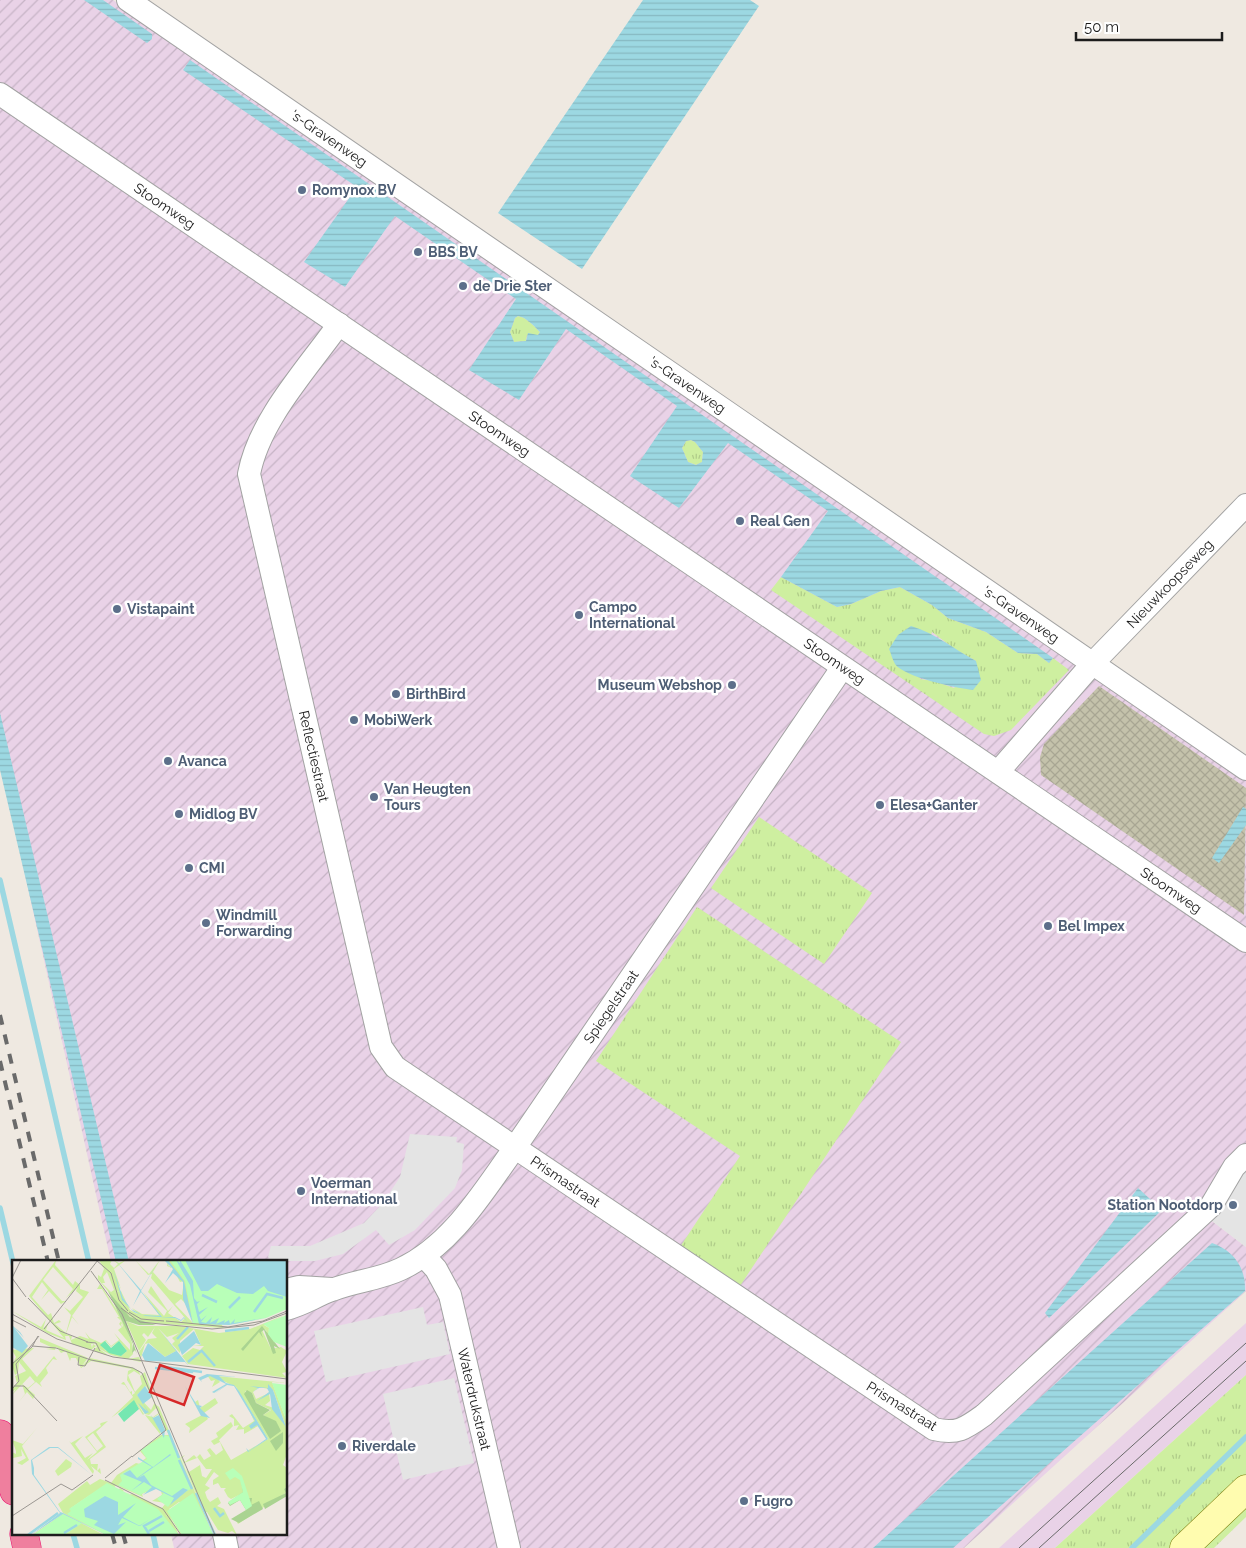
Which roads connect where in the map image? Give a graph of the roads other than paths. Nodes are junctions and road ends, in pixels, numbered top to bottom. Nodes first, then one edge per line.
1 (128, 0) edge
2 (0, 94) edge
3 (339, 324) junction
4 (1246, 505) edge
5 (1093, 663) junction
6 (842, 668) junction
7 (1246, 768) edge
8 (998, 772) junction
9 (1246, 941) edge
10 (514, 1149) junction
11 (1246, 1155) edge
12 (424, 1256) junction
13 (332, 1289) junction
14 (288, 1290) edge
15 (288, 1308) edge
16 (0, 1434) edge
17 (12, 1483) edge
18 (1246, 1489) edge
19 (509, 1548) edge
20 (1184, 1548) edge

1 - 5 street, 's-Gravenweg
2 - 3 street, Stoomweg
3 - 6 street, Stoomweg
3 - 10 street, Reflectiestraat
4 - 5 street, Nieuwkoopseweg
5 - 7 street, 's-Gravenweg
5 - 8 street
6 - 8 street, Stoomweg
6 - 10 street, Spiegelstraat
8 - 9 street, Stoomweg
10 - 11 street, Prismastraat
10 - 12 street, Spiegelstraat
12 - 13 street, Spiegelstraat
12 - 19 street, Waterdrukstraat
13 - 14 street, Spiegelstraat
13 - 15 street, Spiegelstraat
16 - 17 highway
18 - 20 main road

